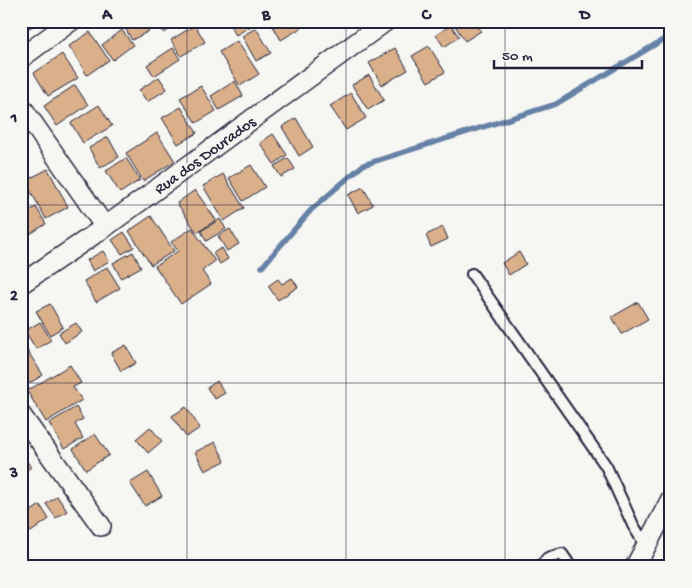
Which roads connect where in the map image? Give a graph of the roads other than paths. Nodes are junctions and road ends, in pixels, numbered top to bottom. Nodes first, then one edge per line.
1 (72, 21) edge
2 (386, 21) edge
3 (21, 58) edge
4 (21, 106) edge
5 (104, 227) junction
6 (472, 274) dead end
7 (21, 284) edge
8 (21, 414) edge
9 (671, 498) edge
10 (101, 526) dead end
11 (647, 548) junction
12 (540, 567) edge
13 (570, 567) edge
14 (636, 567) edge

1 - 3 street
2 - 5 street, Rua dos Dourados
4 - 5 street
5 - 7 street, Rua dos Dourados
6 - 11 lane
8 - 10 street
9 - 11 street
11 - 14 street
12 - 13 lane

